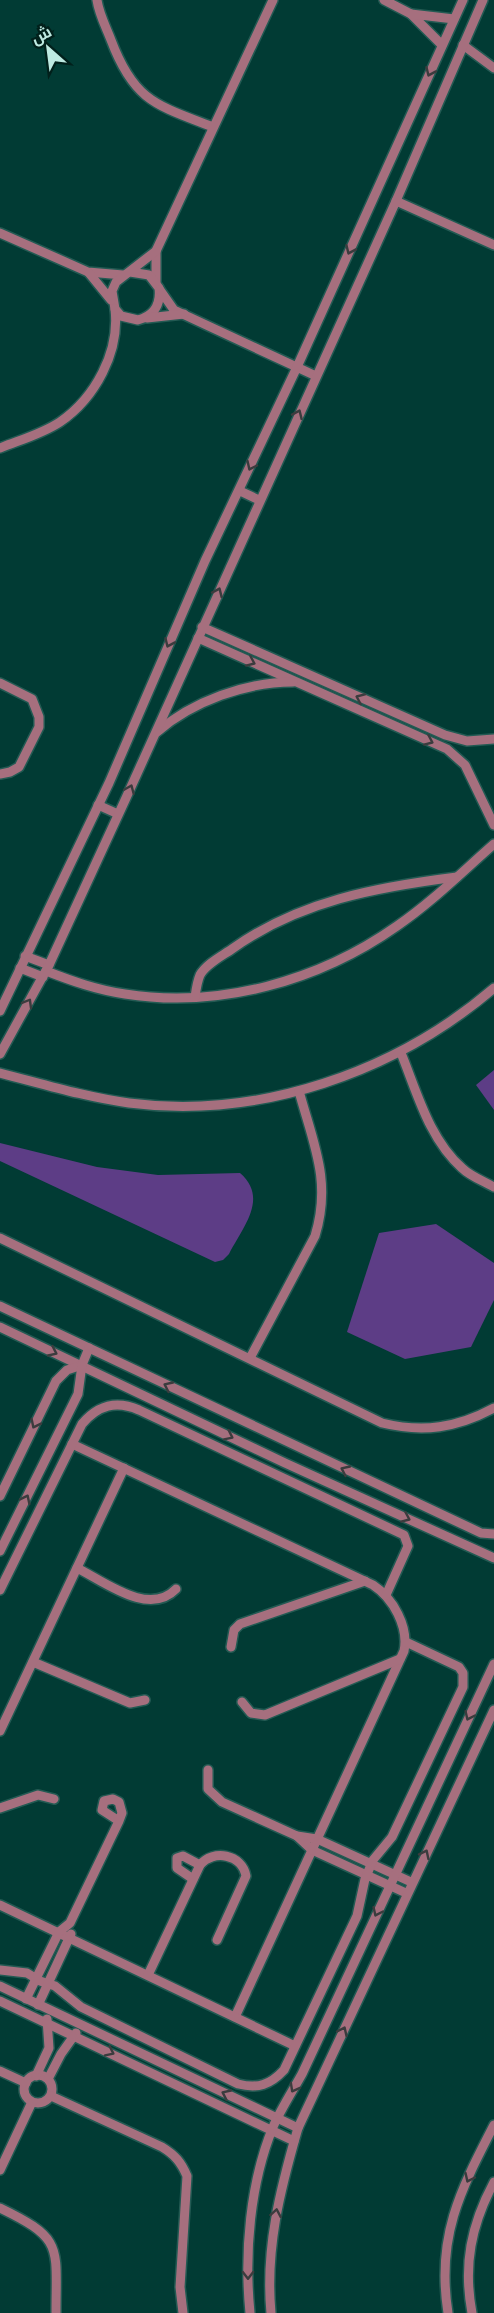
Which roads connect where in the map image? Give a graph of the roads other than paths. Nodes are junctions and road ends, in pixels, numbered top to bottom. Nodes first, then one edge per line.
1 (97, 0) edge
2 (273, 0) edge
3 (384, 0) edge
4 (463, 0) edge
5 (483, 0) edge
6 (411, 14) junction
7 (454, 19) junction
8 (442, 45) junction
9 (463, 45) junction
10 (494, 68) edge
11 (213, 128) junction
12 (396, 201) junction
13 (0, 233) edge
14 (494, 245) edge
15 (156, 250) junction
16 (88, 272) junction
17 (126, 274) junction
18 (157, 285) junction
19 (113, 305) junction
20 (186, 313) junction
21 (142, 320) junction
22 (114, 340) junction
23 (297, 367) junction
24 (316, 376) junction
25 (0, 448) edge
26 (240, 491) junction
27 (259, 500) junction
28 (202, 627) junction
29 (198, 638) junction
30 (296, 682) junction
31 (0, 683) edge
32 (153, 736) junction
33 (494, 740) edge
34 (0, 774) edge
35 (98, 805) junction
36 (118, 814) junction
37 (494, 825) edge
38 (494, 844) edge
39 (458, 876) junction
40 (26, 956) junction
41 (20, 968) junction
42 (46, 971) junction
43 (494, 988) edge
44 (195, 998) junction
45 (0, 1011) edge
46 (400, 1053) junction
47 (0, 1054) edge
48 (0, 1073) edge
49 (299, 1091) junction
50 (494, 1187) edge
51 (0, 1238) edge
52 (0, 1306) edge
53 (0, 1327) edge
54 (89, 1348) junction
55 (250, 1358) junction
56 (82, 1365) junction
57 (494, 1408) edge
58 (72, 1444) junction
59 (124, 1468) junction
60 (0, 1496) edge
61 (494, 1534) edge
62 (0, 1551) edge
63 (494, 1558) edge
64 (77, 1568) junction
65 (365, 1581) junction
66 (176, 1589) dead end
67 (0, 1590) edge
68 (387, 1595) junction
69 (406, 1642) junction
70 (231, 1647) dead end
71 (400, 1659) junction
72 (33, 1662) junction
73 (494, 1664) edge
74 (145, 1700) dead end
75 (242, 1702) dead end
76 (494, 1710) edge
77 (0, 1731) edge
78 (208, 1770) dead end
79 (54, 1799) dead end
80 (0, 1808) edge
81 (119, 1821) dead end
82 (297, 1836) junction
83 (317, 1839) junction
84 (312, 1850) junction
85 (359, 1858) junction
86 (372, 1864) junction
87 (200, 1865) junction
88 (354, 1869) junction
89 (367, 1874) junction
90 (395, 1875) junction
91 (193, 1879) junction
92 (411, 1882) junction
93 (390, 1885) junction
94 (406, 1893) junction
95 (0, 1905) edge
96 (70, 1923) junction
97 (59, 1932) junction
98 (71, 1938) junction
99 (217, 1940) dead end
100 (43, 1964) junction
101 (0, 1970) edge
102 (55, 1970) junction
103 (148, 1975) junction
104 (36, 1979) junction
105 (48, 1984) junction
106 (0, 1986) edge
107 (26, 1999) junction
108 (0, 2001) edge
109 (38, 2005) junction
110 (55, 2012) junction
111 (235, 2017) junction
112 (46, 2022) junction
113 (76, 2023) junction
114 (74, 2036) junction
115 (295, 2046) junction
116 (50, 2048) junction
117 (61, 2054) junction
118 (0, 2071) edge
119 (36, 2076) junction
120 (48, 2079) junction
121 (26, 2083) junction
122 (51, 2096) junction
123 (32, 2102) junction
124 (277, 2118) junction
125 (494, 2126) edge
126 (298, 2128) junction
127 (272, 2130) junction
128 (294, 2141) junction
129 (0, 2170) edge
130 (494, 2182) edge
131 (0, 2208) edge
132 (56, 2313) edge
133 (183, 2313) edge
134 (250, 2313) edge
135 (271, 2313) edge
136 (448, 2313) edge
137 (472, 2313) edge

1 - 11 street
2 - 11 street
3 - 6 street
4 - 7 street
5 - 9 street
6 - 7 street
6 - 8 street
7 - 8 street
8 -> 23 street
9 - 10 street
9 - 12 street
11 - 15 street
12 - 14 street
12 - 24 street
13 - 16 street
15 - 17 street
15 - 18 street
16 - 17 street
16 - 19 street
17 - 18 street
17 - 19 street
18 - 20 street
18 - 21 street
19 - 21 street
19 - 22 street
20 - 21 street
20 - 23 street
21 - 22 street
22 - 25 street
23 - 24 street
23 -> 26 street
27 -> 24 street
26 - 27 street
26 -> 35 street
28 -> 27 street
28 - 29 street
33 -> 28 street
29 -> 30 street
29 - 32 street
30 - 32 street
30 -> 37 street
31 - 34 street
36 -> 32 street
35 - 36 street
35 - 40 street
36 - 42 street
38 - 39 street
39 - 44 street
39 - 44 street
40 - 41 street
40 - 42 street
41 - 42 street
41 - 45 street
42 - 44 street
47 -> 42 street
43 - 46 street
46 - 49 street
46 - 50 street
48 - 49 street
49 - 55 street
51 - 55 street
52 - 54 street
53 -> 56 street
54 - 56 street
61 -> 54 street
55 - 57 street
56 -> 60 street
62 -> 56 street
56 -> 63 street
58 - 59 street
58 - 67 street
58 - 68 street
59 - 64 street
59 - 65 street
64 - 66 street
64 - 72 street
65 - 68 street
65 - 70 street
68 - 69 street
69 - 71 street
69 - 86 street
71 - 75 street
71 - 83 street
72 - 74 street
72 - 77 street
73 -> 90 street
92 -> 76 street
78 - 82 street
79 - 80 street
81 - 96 street
82 - 83 street
82 - 84 street
83 - 84 street
83 - 85 street
84 - 88 street
84 - 111 street
85 - 86 street
85 - 88 street
86 - 89 street
86 - 90 street
87 - 91 street
87 - 91 street
87 - 99 street
88 - 89 street
89 - 93 street
89 - 115 street
90 - 92 street
90 - 93 street
91 - 103 street
92 - 94 street
93 - 94 street
93 -> 124 street
126 -> 94 street
95 - 97 street
96 - 97 street
96 - 98 street
97 - 98 street
97 - 100 street
98 - 102 street
98 - 103 street
100 - 102 street
100 - 104 street
101 - 104 street
102 - 105 street
103 - 111 street
104 - 105 street
104 - 107 street
105 - 109 street
105 - 115 street
106 - 107 street
107 - 109 street
108 - 112 street
109 - 110 street
110 - 112 street
110 - 113 street
111 - 115 street
112 - 114 street
112 - 116 street
113 - 114 street
124 -> 113 street
114 - 117 street
114 -> 127 street
116 - 117 street
116 - 119 street
117 - 120 street
118 - 121 street
119 - 120 street
119 - 121 street
120 - 122 street
121 - 123 street
122 - 123 street
122 - 133 street
123 - 129 street
124 - 126 street
124 - 127 street
125 -> 136 street
126 - 128 street
127 - 128 street
127 -> 134 street
135 -> 128 street
130 - 137 street
131 - 132 street

